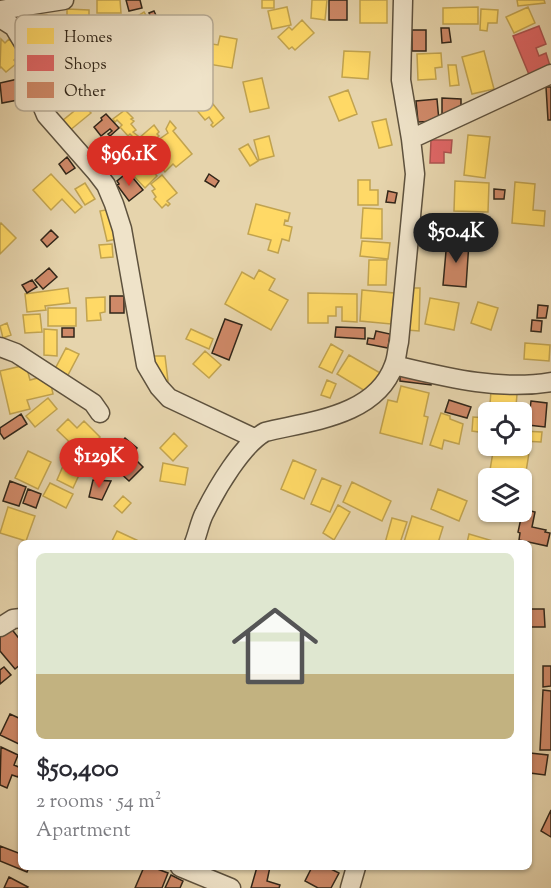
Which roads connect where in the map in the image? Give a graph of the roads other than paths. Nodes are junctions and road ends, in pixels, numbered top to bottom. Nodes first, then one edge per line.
1 (64, 0) edge
2 (403, 0) edge
3 (0, 10) edge
4 (0, 18) edge
5 (15, 29) edge
6 (551, 74) edge
7 (44, 111) edge
8 (411, 139) junction
9 (0, 347) edge
10 (394, 364) junction
11 (551, 382) edge
12 (100, 414) dead end
13 (254, 438) junction
14 (195, 540) edge
15 (18, 618) edge
16 (0, 627) edge
17 (187, 870) edge
18 (355, 870) edge
19 (231, 888) edge
20 (350, 888) edge

1 - 3 street
2 - 8 street
4 - 5 street
6 - 8 street
7 - 13 street
8 - 10 street
9 - 12 street
10 - 11 street
10 - 13 street
13 - 14 street
15 - 16 street
17 - 19 street
18 - 20 street

